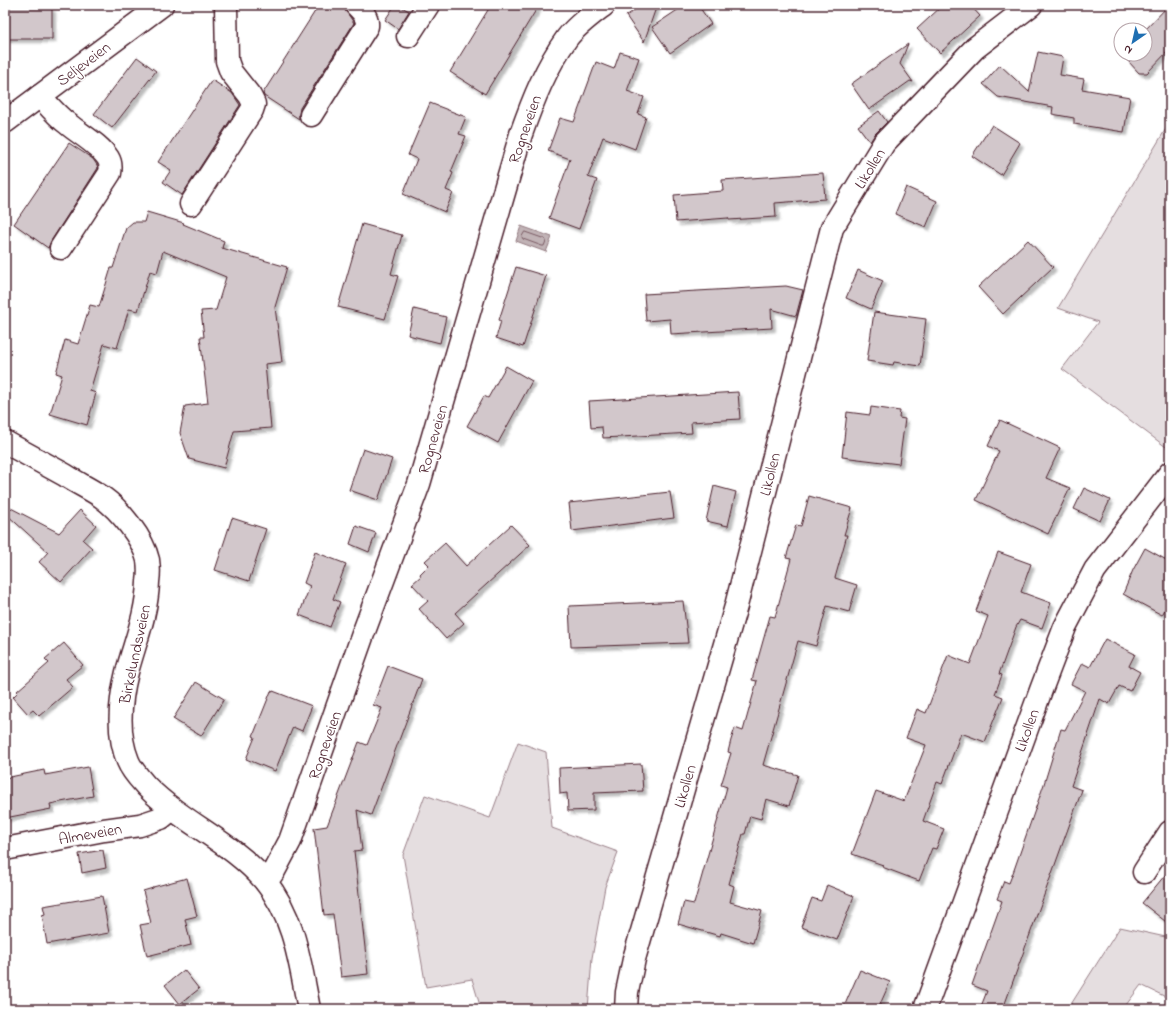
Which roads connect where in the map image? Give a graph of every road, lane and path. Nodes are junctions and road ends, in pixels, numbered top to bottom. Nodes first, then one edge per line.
1 (162, 5) edge
2 (226, 5) edge
3 (356, 5) edge
4 (428, 5) edge
5 (604, 5) edge
6 (1030, 5) edge
7 (408, 36) dead end
8 (40, 96) junction
9 (311, 115) dead end
10 (5, 122) edge
11 (192, 204) dead end
12 (61, 248) dead end
13 (5, 442) edge
14 (1170, 473) edge
15 (172, 809) junction
16 (1170, 832) edge
17 (5, 849) edge
18 (1144, 872) dead end
19 (266, 882) junction
20 (309, 1009) edge
21 (626, 1009) edge
22 (925, 1009) edge

1 - 8 street, Seljeveien
2 - 11 street
3 - 9 street
4 - 7 street
5 - 19 street, Rogneveien
6 - 21 street, Likollen
8 - 10 street, Seljeveien
8 - 12 street
13 - 15 street, Birkelundsveien
14 - 22 street, Likollen
15 - 17 street, Almeveien
15 - 19 street, Birkelundsveien
16 - 18 street
19 - 20 street, Birkelundsveien

